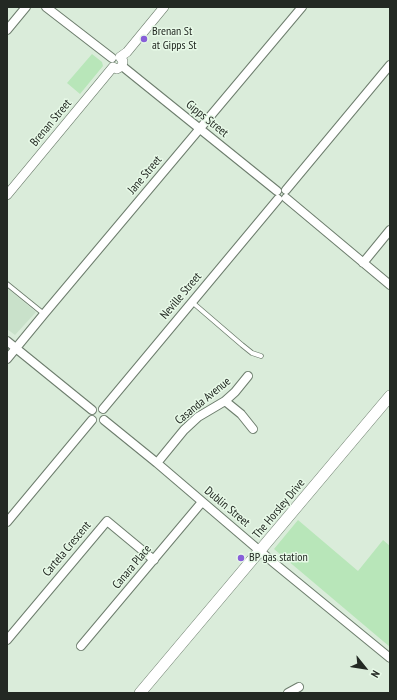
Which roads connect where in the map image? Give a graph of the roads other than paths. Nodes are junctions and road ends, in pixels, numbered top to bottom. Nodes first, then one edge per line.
1 (26, 7) edge
2 (46, 7) edge
3 (164, 7) edge
4 (302, 7) edge
5 (7, 30) edge
6 (117, 62) junction
7 (390, 65) edge
8 (200, 129) junction
9 (282, 194) junction
10 (7, 195) edge
11 (390, 230) edge
12 (363, 263) junction
13 (7, 284) edge
14 (390, 285) edge
15 (192, 302) junction
16 (44, 314) junction
17 (7, 342) edge
18 (16, 349) junction
19 (261, 356) dead end
20 (7, 360) edge
21 (248, 376) dead end
22 (390, 396) edge
23 (225, 401) junction
24 (103, 409) junction
25 (92, 410) junction
26 (92, 420) junction
27 (104, 420) junction
28 (253, 429) dead end
29 (157, 463) junction
30 (202, 502) junction
31 (7, 522) edge
32 (260, 551) junction
33 (154, 560) junction
34 (7, 640) edge
35 (81, 646) dead end
36 (390, 658) edge
37 (298, 687) dead end
38 (140, 693) edge
39 (288, 693) edge

1 - 5 street
2 - 6 street, Gipps Street
3 - 6 street, Brenan Street
4 - 8 street, Jane Street
6 - 8 street, Gipps Street
6 - 10 street, Brenan Street
7 - 9 street, Neville Street
8 - 9 street, Gipps Street
8 - 16 street, Jane Street
9 - 12 street, Gipps Street
9 - 15 street, Neville Street
11 - 12 street
12 - 14 street, Gipps Street
13 - 16 lane
15 - 19 lane
15 - 24 street, Neville Street
16 - 18 street, Jane Street
17 - 18 street
18 - 20 street, Jane Street
18 - 25 street
21 - 23 street, Casanda Avenue
22 - 32 main road, The Horsley Drive
23 - 28 street
23 - 29 street, Casanda Avenue
24 - 25 street
24 - 27 street
25 - 26 street
26 - 27 street
26 - 31 street
27 - 29 street, Dublin Street
29 - 30 street, Dublin Street
30 - 32 street, Dublin Street
30 - 33 street, Canara Place
32 - 36 street, Dublin Street
32 - 38 main road, The Horsley Drive
33 - 34 street, Cartela Crescent
33 - 35 street, Canara Place
37 - 39 street

